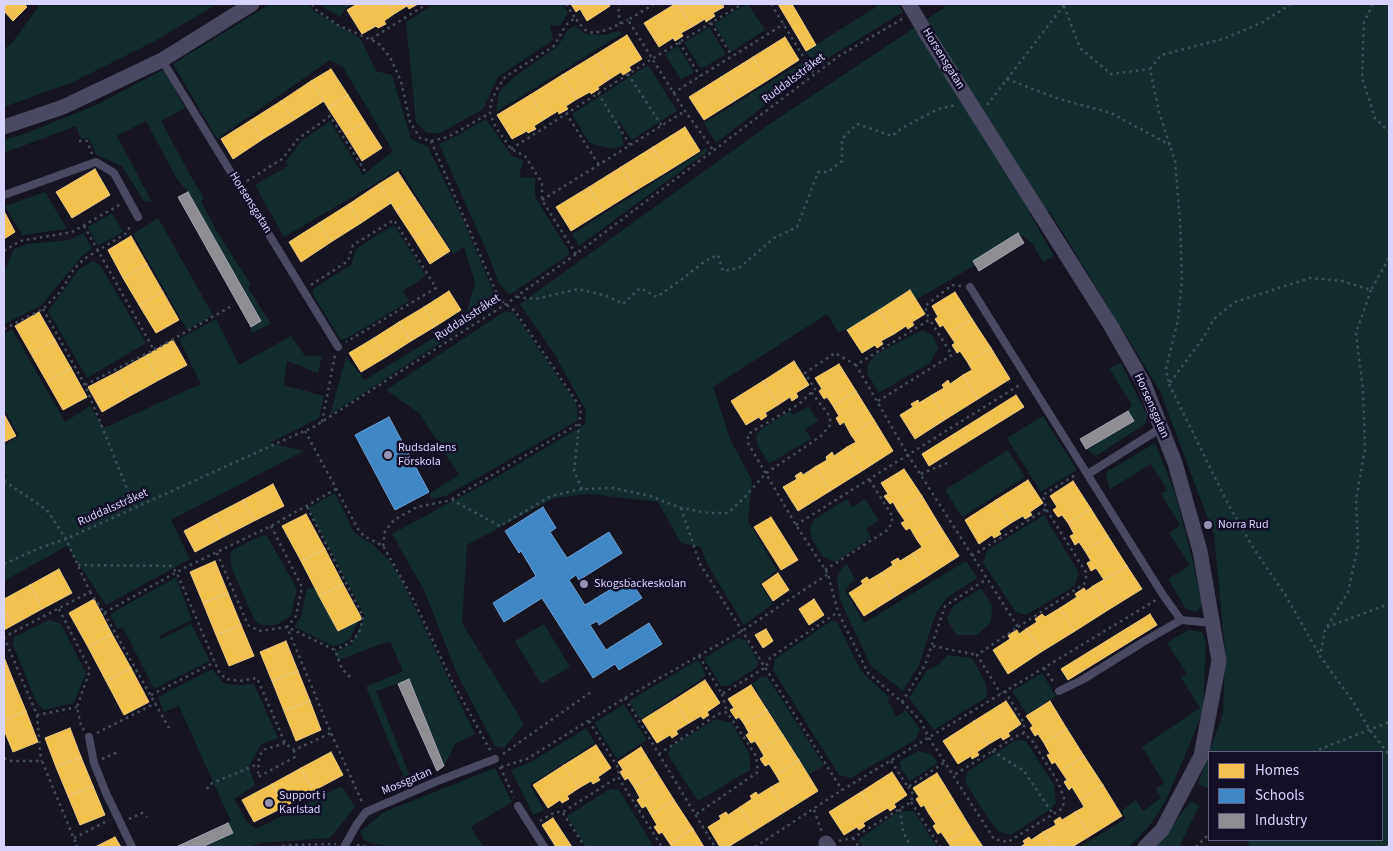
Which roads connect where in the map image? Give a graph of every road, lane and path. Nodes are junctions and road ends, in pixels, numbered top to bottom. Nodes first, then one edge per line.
1 (252, 4) edge
2 (312, 4) edge
3 (427, 4) edge
4 (566, 4) edge
5 (621, 4) edge
6 (654, 4) edge
7 (742, 4) edge
8 (771, 4) edge
9 (909, 4) edge
10 (1291, 4) edge
11 (1373, 4) edge
12 (1065, 5) edge
13 (575, 18) junction
14 (903, 19) dead end
15 (628, 20) junction
16 (711, 23) junction
17 (621, 24) junction
18 (784, 24) junction
19 (371, 40) junction
20 (679, 42) junction
21 (732, 56) junction
22 (652, 59) junction
23 (162, 60) junction
24 (1150, 69) junction
25 (628, 74) junction
26 (814, 74) junction
27 (700, 76) junction
28 (1008, 79) junction
29 (673, 93) junction
30 (598, 94) junction
31 (970, 102) junction
32 (685, 111) junction
33 (490, 113) junction
34 (566, 113) junction
35 (978, 115) junction
36 (662, 126) junction
37 (4, 127) edge
38 (1389, 132) edge
39 (79, 141) dead end
40 (432, 141) junction
41 (630, 145) junction
42 (1170, 146) junction
43 (511, 149) junction
44 (714, 151) junction
45 (96, 162) junction
46 (599, 165) junction
47 (365, 171) dead end
48 (240, 186) junction
49 (4, 194) edge
50 (129, 200) junction
51 (542, 200) junction
52 (138, 217) joint
53 (84, 226) junction
54 (4, 251) edge
55 (97, 251) junction
56 (576, 254) junction
57 (1389, 258) edge
58 (970, 287) joint
59 (303, 290) junction
60 (1371, 290) junction
61 (516, 297) junction
62 (506, 304) junction
63 (230, 307) dead end
64 (43, 309) junction
65 (929, 320) junction
66 (4, 329) edge
67 (338, 347) junction
68 (154, 350) junction
69 (856, 365) junction
70 (1028, 380) junction
71 (1169, 384) junction
72 (85, 385) junction
73 (811, 392) junction
74 (878, 401) junction
75 (322, 422) junction
76 (580, 423) junction
77 (1162, 428) junction
78 (305, 431) junction
79 (908, 455) junction
80 (947, 463) dead end
81 (1086, 472) junction
82 (765, 474) junction
83 (921, 474) junction
84 (869, 479) junction
85 (4, 481) edge
86 (336, 489) junction
87 (582, 489) junction
88 (452, 500) junction
89 (306, 506) junction
90 (135, 508) junction
91 (681, 508) junction
92 (1046, 509) junction
93 (796, 525) junction
94 (271, 526) junction
95 (66, 539) junction
96 (383, 546) junction
97 (217, 553) junction
98 (972, 556) junction
99 (4, 564) edge
100 (78, 565) junction
101 (825, 570) junction
102 (177, 573) junction
103 (828, 574) junction
104 (987, 579) junction
105 (90, 592) junction
106 (1163, 595) junction
107 (1389, 604) edge
108 (59, 609) junction
109 (838, 612) junction
110 (104, 613) junction
111 (1181, 620) junction
112 (1213, 623) junction
113 (288, 627) junction
114 (1018, 627) junction
115 (1326, 628) junction
116 (742, 631) junction
117 (4, 637) edge
118 (933, 646) junction
119 (335, 650) junction
120 (977, 655) junction
121 (699, 656) junction
122 (1320, 656) junction
123 (215, 662) junction
124 (766, 668) junction
125 (1044, 668) junction
126 (350, 677) dead end
127 (1059, 691) joint
128 (591, 692) dead end
129 (1005, 692) junction
130 (722, 694) junction
131 (1001, 694) junction
132 (151, 695) junction
133 (625, 698) junction
134 (902, 702) junction
135 (156, 703) junction
136 (77, 707) junction
137 (727, 712) junction
138 (37, 715) junction
139 (589, 721) junction
140 (1389, 722) edge
141 (169, 728) dead end
142 (1370, 730) junction
143 (331, 733) junction
144 (1024, 733) junction
145 (89, 737) junction
146 (929, 738) junction
147 (285, 743) junction
148 (294, 750) junction
149 (992, 751) junction
150 (1316, 751) edge
151 (118, 752) dead end
152 (658, 754) junction
153 (1389, 756) edge
154 (4, 758) edge
155 (495, 759) junction
156 (42, 761) junction
157 (891, 761) junction
158 (945, 762) junction
159 (94, 763) junction
160 (258, 764) junction
161 (954, 775) junction
162 (618, 777) junction
163 (908, 787) junction
164 (207, 789) dead end
165 (842, 790) junction
166 (912, 802) junction
167 (518, 806) joint
168 (900, 809) junction
169 (814, 810) junction
170 (366, 812) junction
171 (563, 812) junction
172 (1053, 814) junction
173 (695, 815) junction
174 (147, 817) dead end
175 (119, 819) junction
176 (531, 827) junction
177 (1208, 835) edge
178 (74, 838) junction
179 (852, 838) junction
180 (345, 845) edge
181 (828, 845) edge
182 (1389, 845) edge
183 (74, 847) edge
184 (132, 847) edge
185 (276, 847) edge
186 (368, 847) edge
187 (544, 847) edge
188 (585, 847) edge
189 (662, 847) edge
190 (715, 847) edge
191 (755, 847) edge
192 (859, 847) edge
193 (912, 847) edge
194 (940, 847) edge
195 (1145, 847) edge
196 (1196, 847) edge
197 (1386, 847) edge

1 - 23 street
2 - 19 path
3 - 19 path
4 - 13 path
5 - 17 path
6 - 15 path
7 - 16 path
8 - 18 path
9 - 31 street, Horsensgatan, bridge
10 - 24 path
11 - 38 path
12 - 24 path
12 - 28 path
13 - 17 path
13 - 33 path
14 - 26 path, Ruddalsstråket
15 - 17 path
15 - 22 path
16 - 20 path
16 - 21 path
18 - 21 path
18 - 26 path
19 - 40 path
20 - 22 path
20 - 27 path
21 - 27 path
22 - 25 path
22 - 29 path
23 - 37 street
23 - 48 lane, Horsensgatan
24 - 42 path
25 - 30 path
25 - 36 path
26 - 44 path, Ruddalsstråket
27 - 29 path
28 - 35 path
28 - 42 path
29 - 32 path
30 - 34 path
30 - 41 path
31 - 35 street, Horsensgatan
31 - 61 path
32 - 36 path
32 - 44 path
33 - 40 path
33 - 43 path
34 - 43 path
34 - 46 path
35 - 77 street, Horsensgatan
36 - 41 path
39 - 45 path
40 - 62 path
41 - 46 path
42 - 71 path
43 - 51 path
44 - 56 path, Ruddalsstråket
45 - 49 lane
45 - 50 lane
46 - 51 path
47 - 48 path
48 - 59 lane, Horsensgatan
50 - 52 lane
50 - 53 path
51 - 56 path
52 - 55 path
53 - 54 path
53 - 55 path
55 - 64 path
55 - 68 path
56 - 61 path, Ruddalsstråket
57 - 60 path
58 - 65 path
58 - 70 lane
59 - 67 lane, Horsensgatan
59 - 67 path
60 - 71 path
60 - 115 path
61 - 62 path, Ruddalsstråket
62 - 75 path, Ruddalsstråket
62 - 76 path
63 - 68 path
64 - 66 path
64 - 72 path
65 - 69 path
65 - 74 path
67 - 75 path
68 - 72 path
69 - 73 path
69 - 74 path
70 - 79 path
70 - 81 lane
71 - 122 path
72 - 90 path
73 - 82 path
73 - 82 path
74 - 79 path
75 - 78 path, Ruddalsstråket
76 - 87 path
76 - 88 path
77 - 81 lane
77 - 112 street, Horsensgatan
78 - 86 path
78 - 90 path, Ruddalsstråket
79 - 83 path
79 - 84 path
80 - 83 path
81 - 92 path
81 - 106 lane
82 - 91 path
82 - 93 path
83 - 98 path
84 - 93 path
84 - 101 path
85 - 95 path
86 - 89 path
86 - 96 path
87 - 88 path
87 - 91 path
88 - 96 path
89 - 94 path
89 - 119 path
90 - 95 path, Ruddalsstråket
91 - 116 path
92 - 98 path
92 - 114 path
93 - 101 path
94 - 97 path
94 - 113 path
95 - 99 path, Ruddalsstråket
95 - 100 path
96 - 155 path
97 - 102 path
97 - 113 path
98 - 104 path
100 - 102 path
100 - 105 path
101 - 103 path
102 - 110 path
102 - 123 path
103 - 109 path
103 - 116 path
104 - 114 path
104 - 118 path
105 - 108 path
105 - 110 path
106 - 111 lane
106 - 125 path
107 - 115 path
108 - 117 path
108 - 136 path
109 - 124 path
109 - 134 path
110 - 132 path
111 - 112 lane
111 - 127 lane
112 - 195 street, Horsensgatan
113 - 119 path
113 - 143 path
114 - 120 path
115 - 122 path
116 - 121 path
116 - 124 path
117 - 138 path
118 - 120 path
118 - 134 path
119 - 126 path
120 - 131 path
121 - 130 path
121 - 133 path
122 - 142 path
123 - 132 path
123 - 147 path
124 - 130 path
124 - 165 path
125 - 127 path
125 - 129 path
128 - 155 path
129 - 131 path
129 - 144 path
130 - 137 path
131 - 146 path
132 - 135 path
133 - 139 path
133 - 152 path
134 - 146 path
135 - 141 path
135 - 145 path
136 - 138 path
136 - 145 path
137 - 152 path
137 - 173 path
138 - 156 path
139 - 162 path
139 - 167 path
140 - 142 path
142 - 150 path
142 - 153 path
143 - 148 path
143 - 170 path
144 - 149 path
144 - 172 path
145 - 159 lane
146 - 157 path
146 - 158 path
147 - 148 path
147 - 160 path
148 - 160 path
149 - 161 path
149 - 172 path
151 - 159 path
152 - 173 path
154 - 156 path
155 - 170 lane, Mossgatan
156 - 178 path
157 - 163 path
157 - 165 path
158 - 161 path
158 - 163 path
159 - 175 lane
160 - 164 path
161 - 172 path
162 - 171 path
162 - 189 path
163 - 166 path
165 - 169 path
166 - 168 path
166 - 194 path
167 - 176 lane
168 - 179 path
168 - 193 path
169 - 181 path
169 - 191 path
170 - 180 lane
171 - 176 path
171 - 188 path
173 - 190 path
174 - 175 path
175 - 178 path
175 - 184 lane
176 - 187 lane
177 - 196 path
178 - 183 path
179 - 181 path
179 - 192 path
180 - 185 path
180 - 186 path
182 - 197 path

